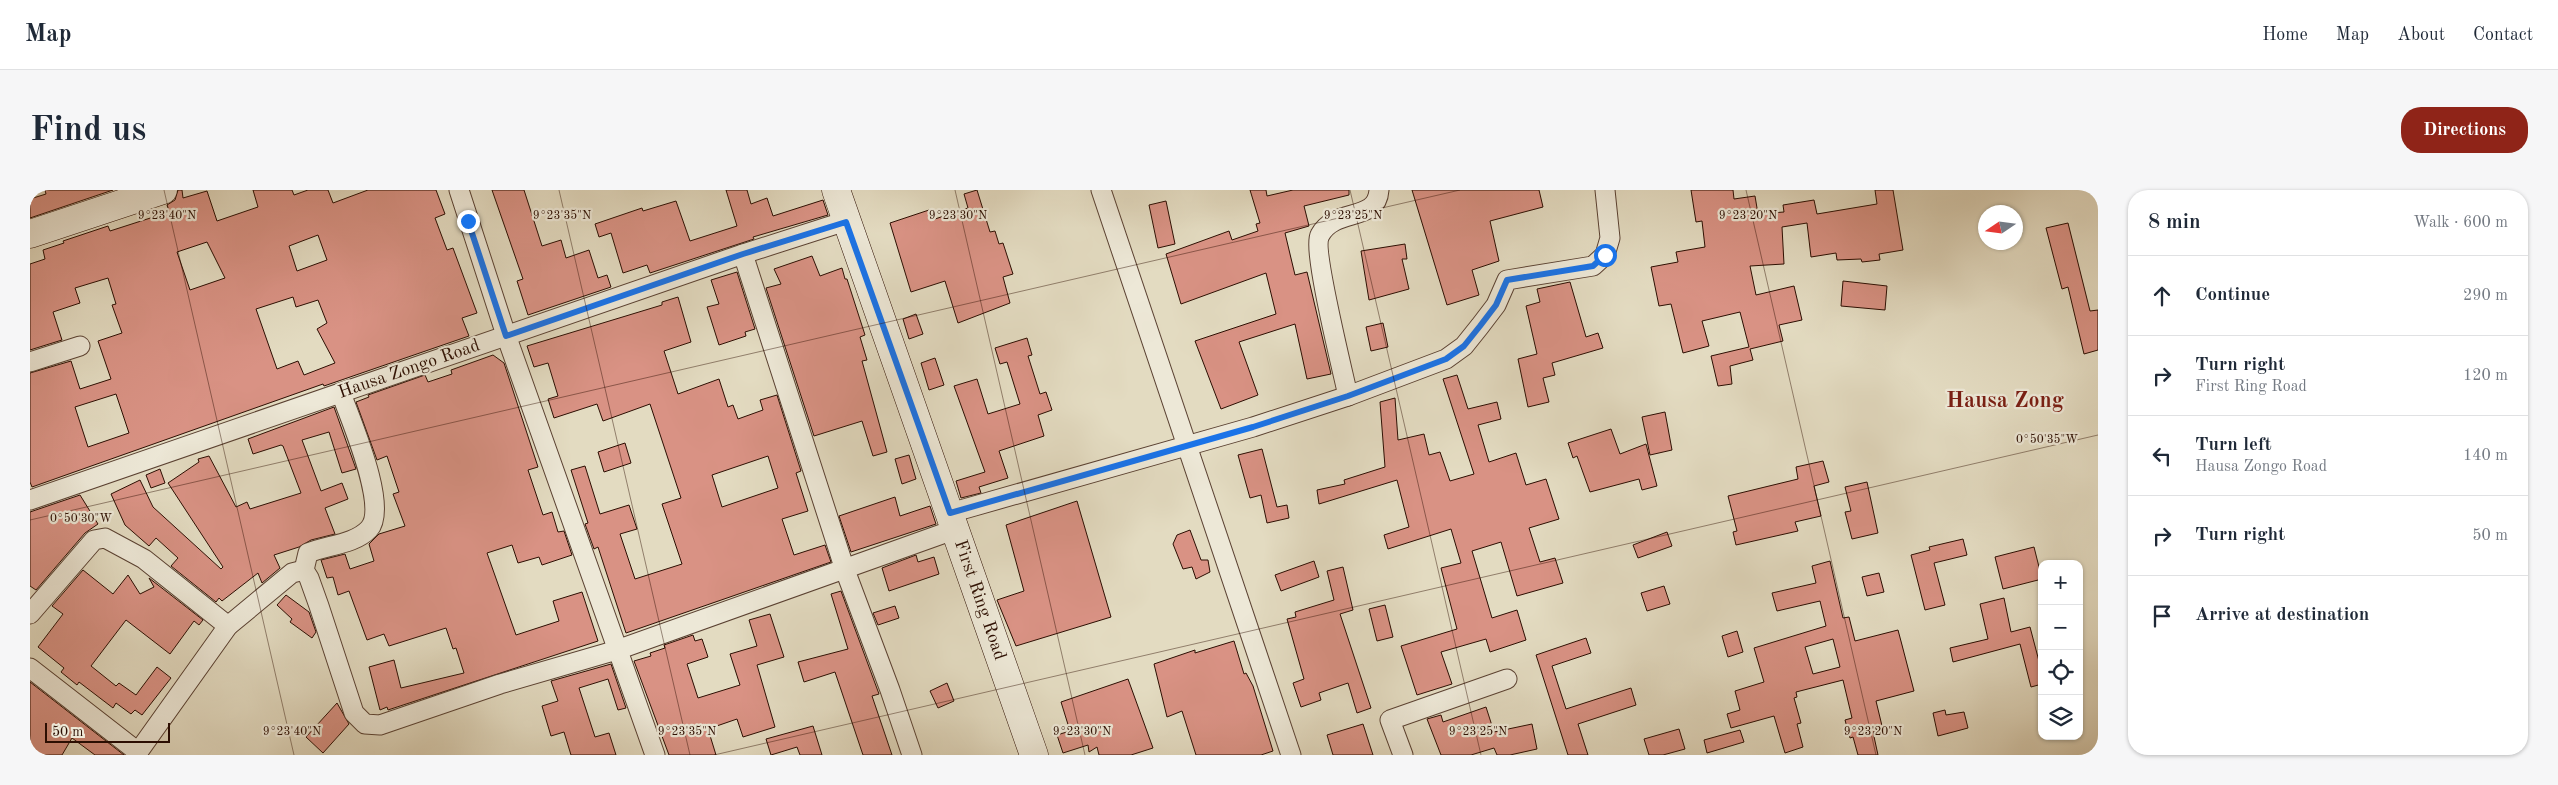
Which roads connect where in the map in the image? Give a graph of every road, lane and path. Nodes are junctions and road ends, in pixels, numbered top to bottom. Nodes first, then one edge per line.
1 (163, 190) edge
2 (459, 190) edge
3 (836, 190) edge
4 (1101, 190) edge
5 (1379, 190) edge
6 (1605, 190) edge
7 (846, 222) junction
8 (30, 234) edge
9 (743, 254) junction
10 (506, 336) junction
11 (80, 346) dead end
12 (30, 362) edge
13 (341, 392) junction
14 (1348, 396) junction
15 (1188, 446) junction
16 (30, 500) edge
17 (953, 521) junction
18 (304, 570) junction
19 (845, 570) junction
20 (30, 614) edge
21 (228, 626) junction
22 (617, 650) junction
23 (30, 668) edge
24 (1507, 680) dead end
25 (137, 754) edge
26 (655, 755) edge
27 (912, 755) edge
28 (1034, 755) edge
29 (1291, 755) edge
30 (1402, 755) edge

1 - 8 street
2 - 10 street
3 - 7 street, First Ring Road
4 - 15 street
5 - 14 street
6 - 14 street
7 - 9 street, Hausa Zongo Road
7 - 17 street, First Ring Road
9 - 10 street, Hausa Zongo Road
9 - 19 street
10 - 13 street, Hausa Zongo Road
10 - 22 street
11 - 12 street
13 - 16 street, Hausa Zongo Road
13 - 18 street
14 - 15 street
15 - 17 street
15 - 29 street
17 - 19 street
17 - 28 street, First Ring Road
18 - 21 street
18 - 22 street
19 - 22 street
19 - 27 street
20 - 21 street
21 - 25 street
22 - 26 street
23 - 25 street
24 - 30 street

